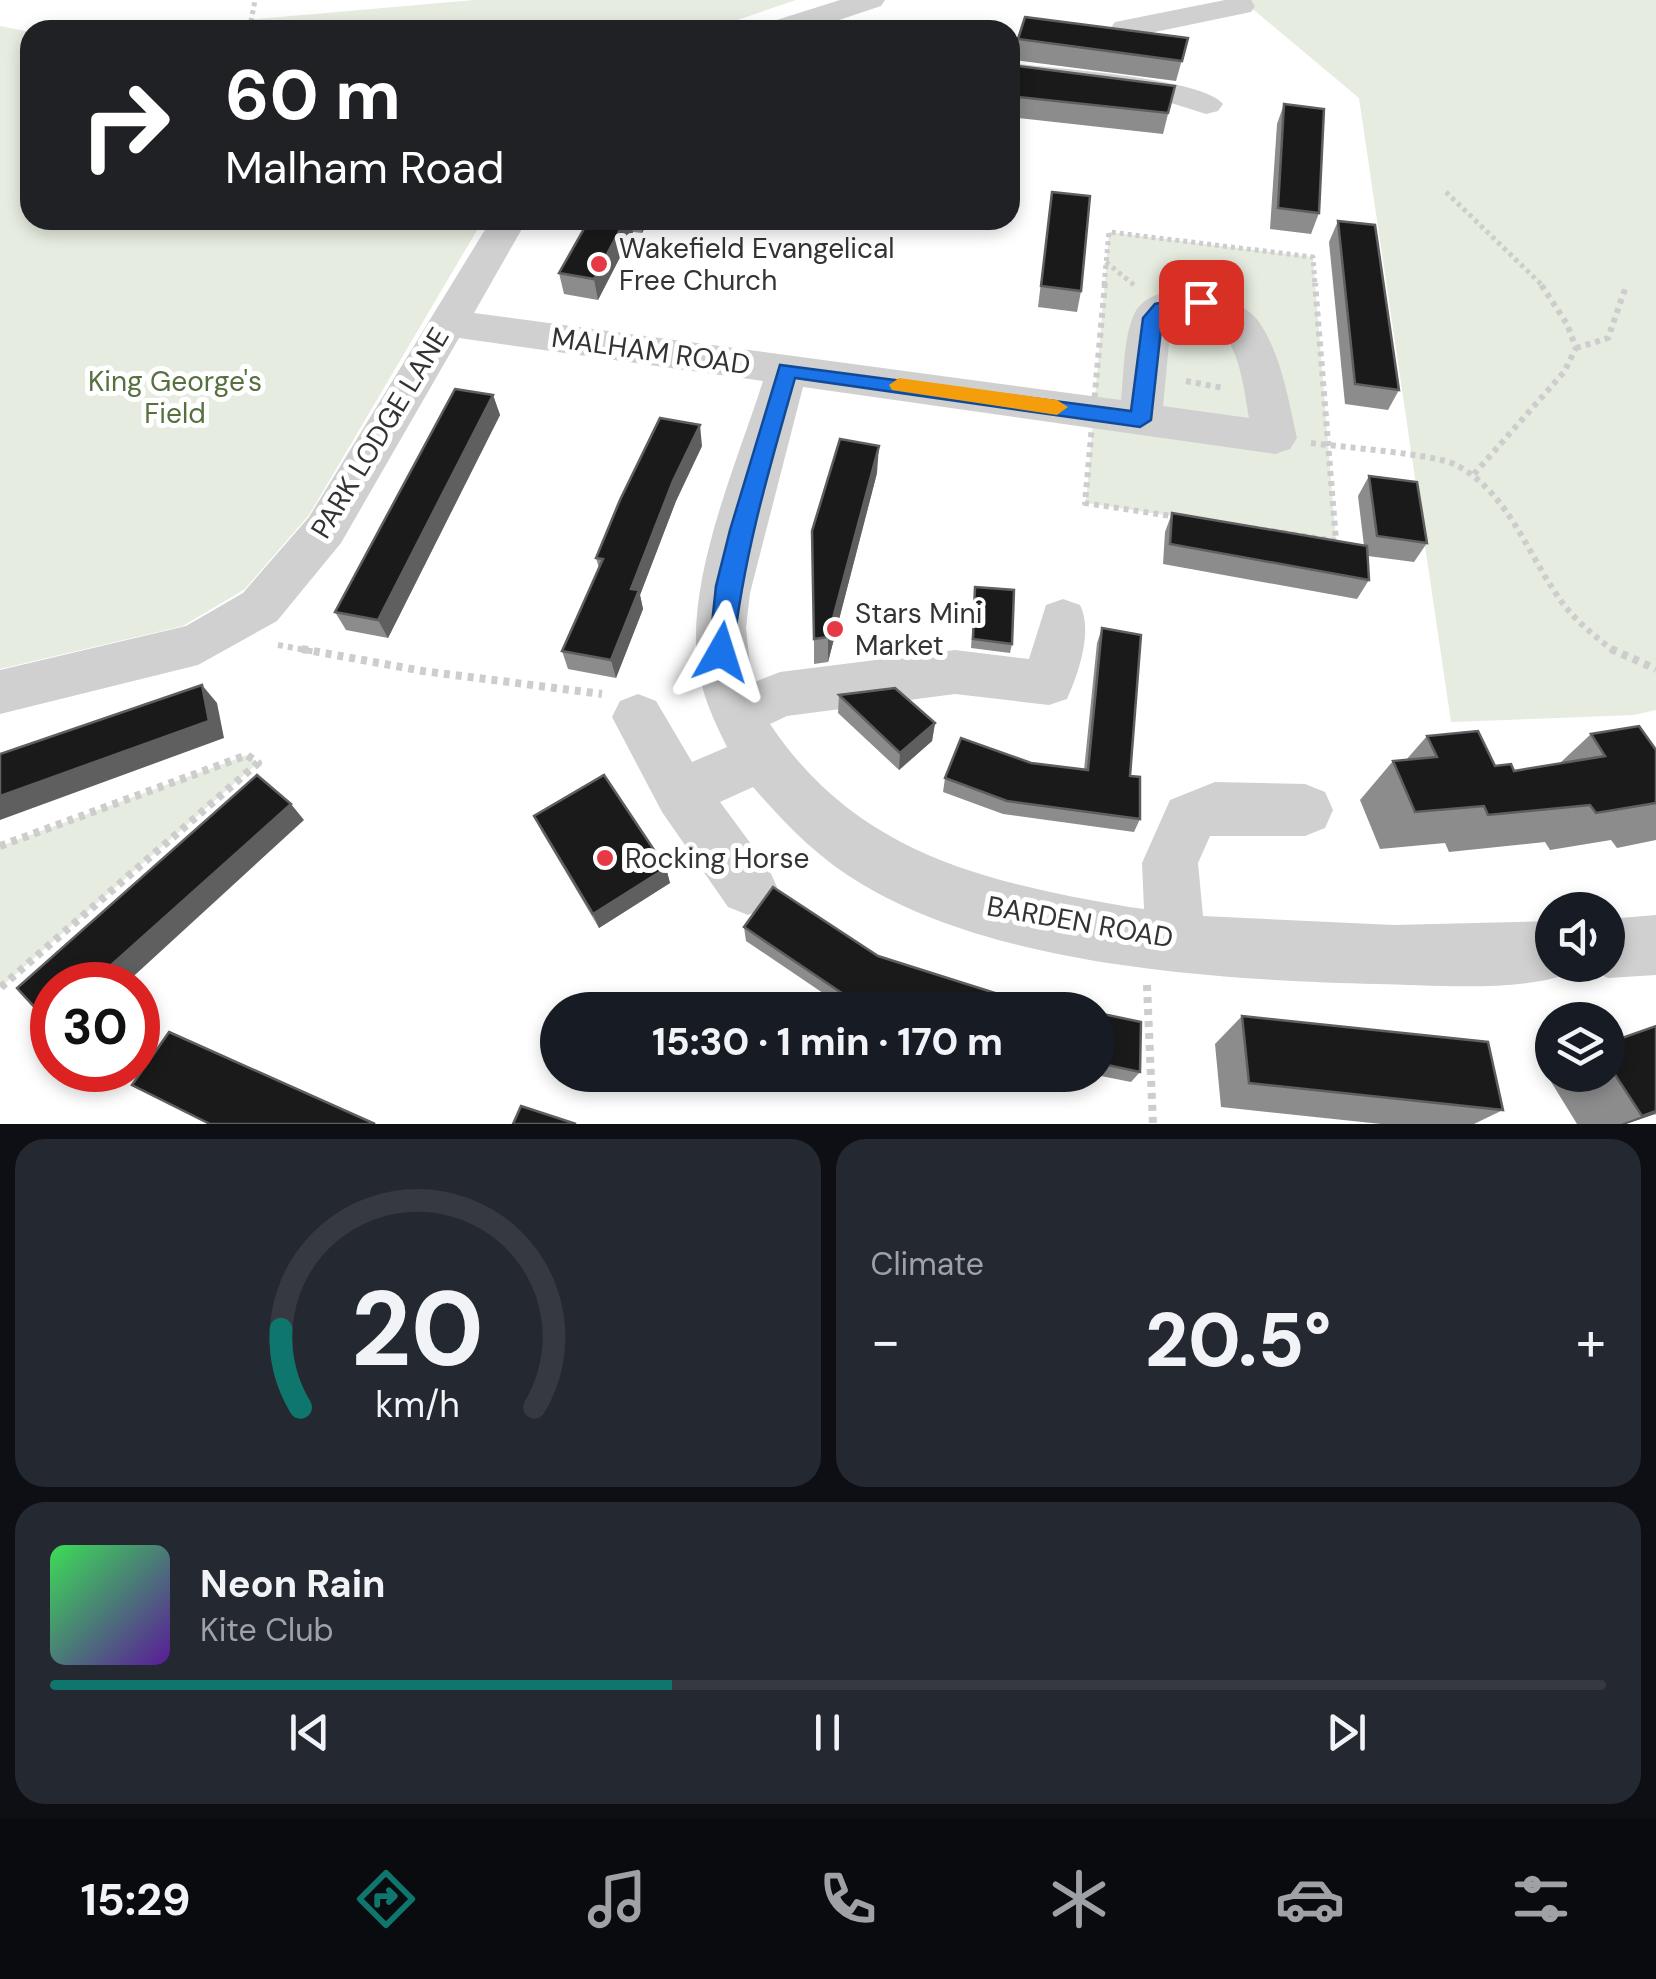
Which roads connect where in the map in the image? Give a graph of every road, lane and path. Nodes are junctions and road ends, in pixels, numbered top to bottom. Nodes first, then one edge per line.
1 (870, 0) edge
2 (1143, 0) edge
3 (1240, 6) dead end
4 (809, 20) edge
5 (1168, 20) junction
6 (1126, 29) edge
7 (1020, 74) edge
8 (1205, 104) dead end
9 (1446, 192) dead end
10 (503, 230) edge
11 (1624, 290) dead end
12 (447, 324) junction
13 (1576, 348) junction
14 (787, 370) junction
15 (1146, 372) junction
16 (1270, 418) junction
17 (1140, 420) junction
18 (1474, 474) junction
19 (1063, 619) dead end
20 (263, 642) dead end
21 (1656, 668) edge
22 (0, 692) edge
23 (624, 706) joint
24 (748, 736) junction
25 (682, 794) junction
26 (1305, 810) dead end
27 (0, 846) edge
28 (748, 886) dead end
29 (1161, 940) junction
30 (1656, 946) edge
31 (1625, 947) edge
32 (1535, 951) edge
33 (0, 988) edge
34 (1153, 1124) edge

1 - 4 street
2 - 5 street
3 - 5 street
5 - 6 street
7 - 8 street
9 - 13 path
10 - 12 street, PARK LODGE LANE
11 - 13 path
12 - 14 street, MALHAM ROAD
12 - 22 street, PARK LODGE LANE
13 - 18 path
14 - 17 street, MALHAM ROAD
14 - 24 street
15 - 16 path
15 - 16 street
15 - 17 street
16 - 17 street, MALHAM ROAD
16 - 18 path
18 - 21 path
19 - 24 street
20 - 23 path
23 - 25 street
24 - 25 street
24 - 29 street, BARDEN ROAD
25 - 28 street
26 - 29 street
27 - 33 path
29 - 32 street, BARDEN ROAD
29 - 34 path
30 - 31 street

